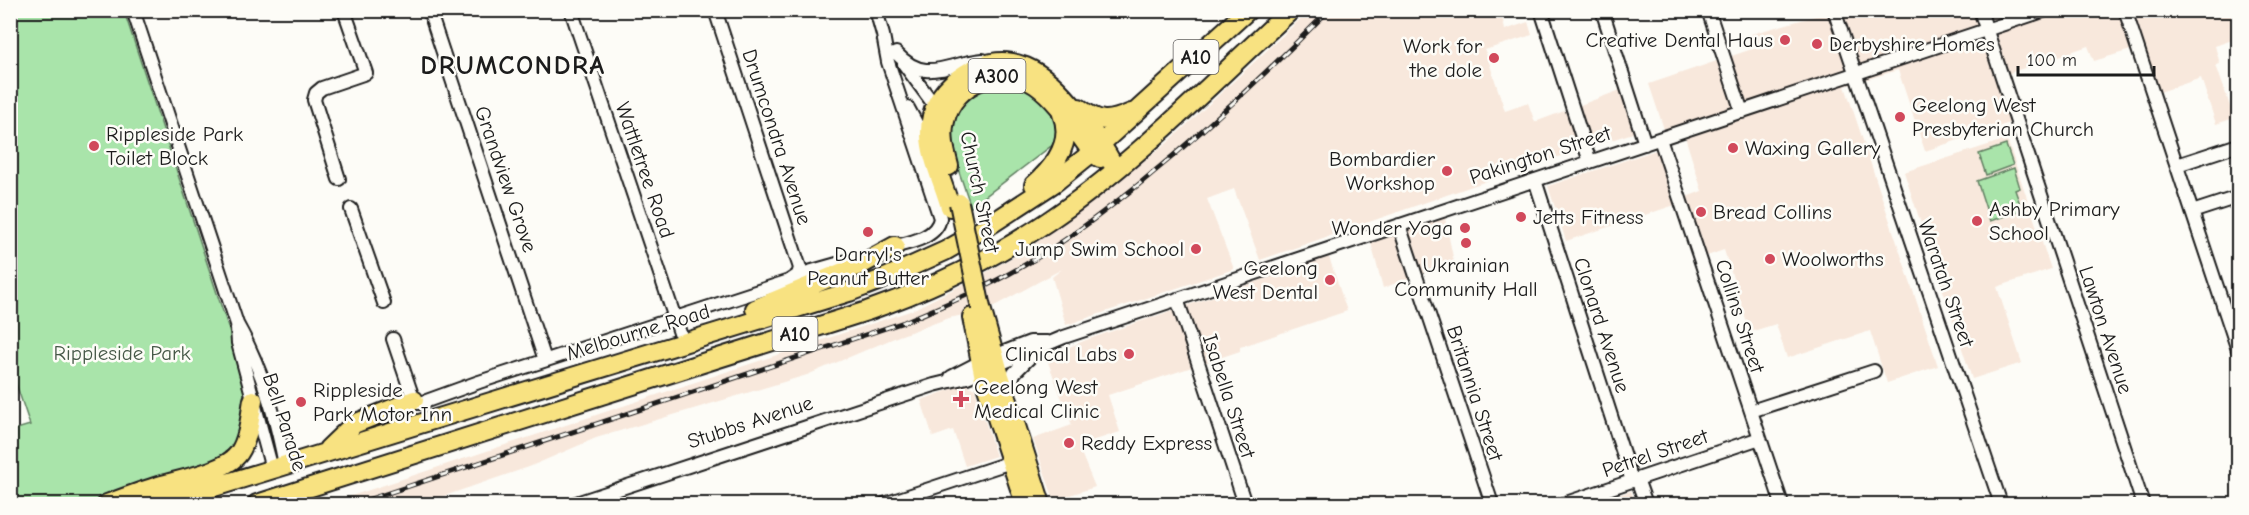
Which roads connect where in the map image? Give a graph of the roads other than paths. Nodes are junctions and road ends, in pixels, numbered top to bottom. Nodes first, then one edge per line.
1 (133, 10) edge
2 (345, 10) edge
3 (429, 10) edge
4 (571, 10) edge
5 (715, 10) edge
6 (876, 10) edge
7 (1248, 10) edge
8 (1291, 10) edge
9 (1541, 10) edge
10 (1602, 10) edge
11 (1708, 10) edge
12 (1834, 10) edge
13 (1980, 10) edge
14 (2046, 10) edge
15 (2125, 10) edge
16 (881, 28) junction
17 (1987, 30) junction
18 (896, 53) junction
19 (1021, 65) junction
20 (931, 71) junction
21 (1855, 74) junction
22 (913, 77) junction
23 (898, 91) junction
24 (1062, 92) junction
25 (1145, 104) junction
26 (935, 106) junction
27 (1061, 112) junction
28 (1742, 112) junction
29 (944, 126) junction
30 (1660, 139) junction
31 (1645, 144) junction
32 (2238, 145) edge
33 (1097, 147) junction
34 (1590, 162) junction
35 (2177, 165) junction
36 (1116, 170) junction
37 (941, 176) junction
38 (339, 179) dead end
39 (1535, 180) junction
40 (2238, 196) edge
41 (955, 205) junction
42 (351, 209) dead end
43 (2192, 212) junction
44 (1399, 225) junction
45 (985, 228) junction
46 (895, 246) junction
47 (798, 275) junction
48 (1177, 299) junction
49 (384, 303) dead end
50 (675, 320) junction
51 (237, 324) junction
52 (393, 339) dead end
53 (683, 342) junction
54 (1048, 342) junction
55 (2238, 350) edge
56 (545, 360) junction
57 (988, 364) junction
58 (1874, 371) dead end
59 (1007, 399) junction
60 (253, 400) junction
61 (414, 400) junction
62 (1751, 411) junction
63 (1760, 438) junction
64 (325, 452) junction
65 (1011, 462) junction
66 (279, 467) junction
67 (1635, 480) junction
68 (286, 496) junction
69 (107, 504) edge
70 (159, 504) edge
71 (257, 504) edge
72 (573, 504) edge
73 (884, 504) edge
74 (1025, 504) edge
75 (1041, 504) edge
76 (1245, 504) edge
77 (1492, 504) edge
78 (1563, 504) edge
79 (1646, 504) edge
80 (1782, 504) edge
81 (2001, 504) edge
82 (2143, 504) edge

1 - 51 street, Bell Parade
2 - 38 street
3 - 56 street, Grandview Grove
4 - 50 street, Wattletree Road
5 - 47 street, Drumcondra Avenue
6 - 16 street
7 - 25 highway, A10
8 - 36 highway, A10
9 - 34 street
10 - 31 street
11 - 28 street
12 - 21 street, Waratah Street
13 - 17 street, Lawton Avenue
14 - 17 street, Pakington Street
15 - 35 street
16 - 18 street
16 - 23 street
17 - 21 street, Pakington Street
17 - 82 street, Lawton Avenue
18 - 20 street
18 - 22 street
19 - 20 street
19 - 24 highway, Church Street / A300
19 - 26 highway, Church Street / A300
20 - 22 street
21 - 28 street, Pakington Street
21 - 81 street, Waratah Street
22 - 23 street
22 - 26 street
23 - 37 street
23 - 46 street
24 - 25 highway
24 - 33 highway, Church Street / A300
25 - 33 highway, A10
26 - 29 highway
26 - 37 highway, Church Street / A300
27 - 29 highway, Church Street / A300
27 - 33 highway, Church Street / A300
27 - 45 highway
28 - 30 street, Pakington Street
29 - 41 highway, Church Street / A300
30 - 31 street, Pakington Street
30 - 62 street, Collins Street
31 - 34 street, Pakington Street
32 - 35 street
33 - 36 highway, Church Street / A300
33 - 45 highway, Melbourne Road / A10
34 - 39 street, Pakington Street
35 - 43 street
36 - 68 highway, A10
37 - 41 highway, Church Street / A300
39 - 44 street, Pakington Street
39 - 67 street, Clonard Avenue
40 - 43 street
41 - 57 highway, Church Street / A300
42 - 49 street
43 - 55 street
44 - 48 street, Pakington Street
44 - 77 street, Britannia Street
45 - 53 highway, Melbourne Road / A10
46 - 47 street
46 - 53 highway
47 - 50 street
48 - 54 street, Pakington Street
48 - 76 street, Isabella Street
50 - 53 street, Wattletree Road
50 - 56 street
51 - 60 street, Bell Parade
51 - 66 street, Bell Parade
52 - 61 street
53 - 64 highway, Melbourne Road / A10
54 - 57 street, Pakington Street
54 - 59 street
56 - 61 street
57 - 59 highway, Church Street / A300
57 - 65 highway, Church Street / A300
57 - 72 street, Stubbs Avenue
58 - 62 street
59 - 75 highway, Church Street / A300
60 - 66 street, Bell Parade
60 - 69 highway
61 - 64 highway
62 - 63 street, Collins Street
63 - 67 street, Petrel Street
63 - 80 street, Collins Street
64 - 66 highway, Melbourne Road / A10
65 - 73 street
65 - 74 highway, Church Street / A300
66 - 68 highway, Bell Parade
66 - 70 highway, Melbourne Road / A10
67 - 78 street, Petrel Street
67 - 79 street, Clonard Avenue
68 - 71 highway, A10

